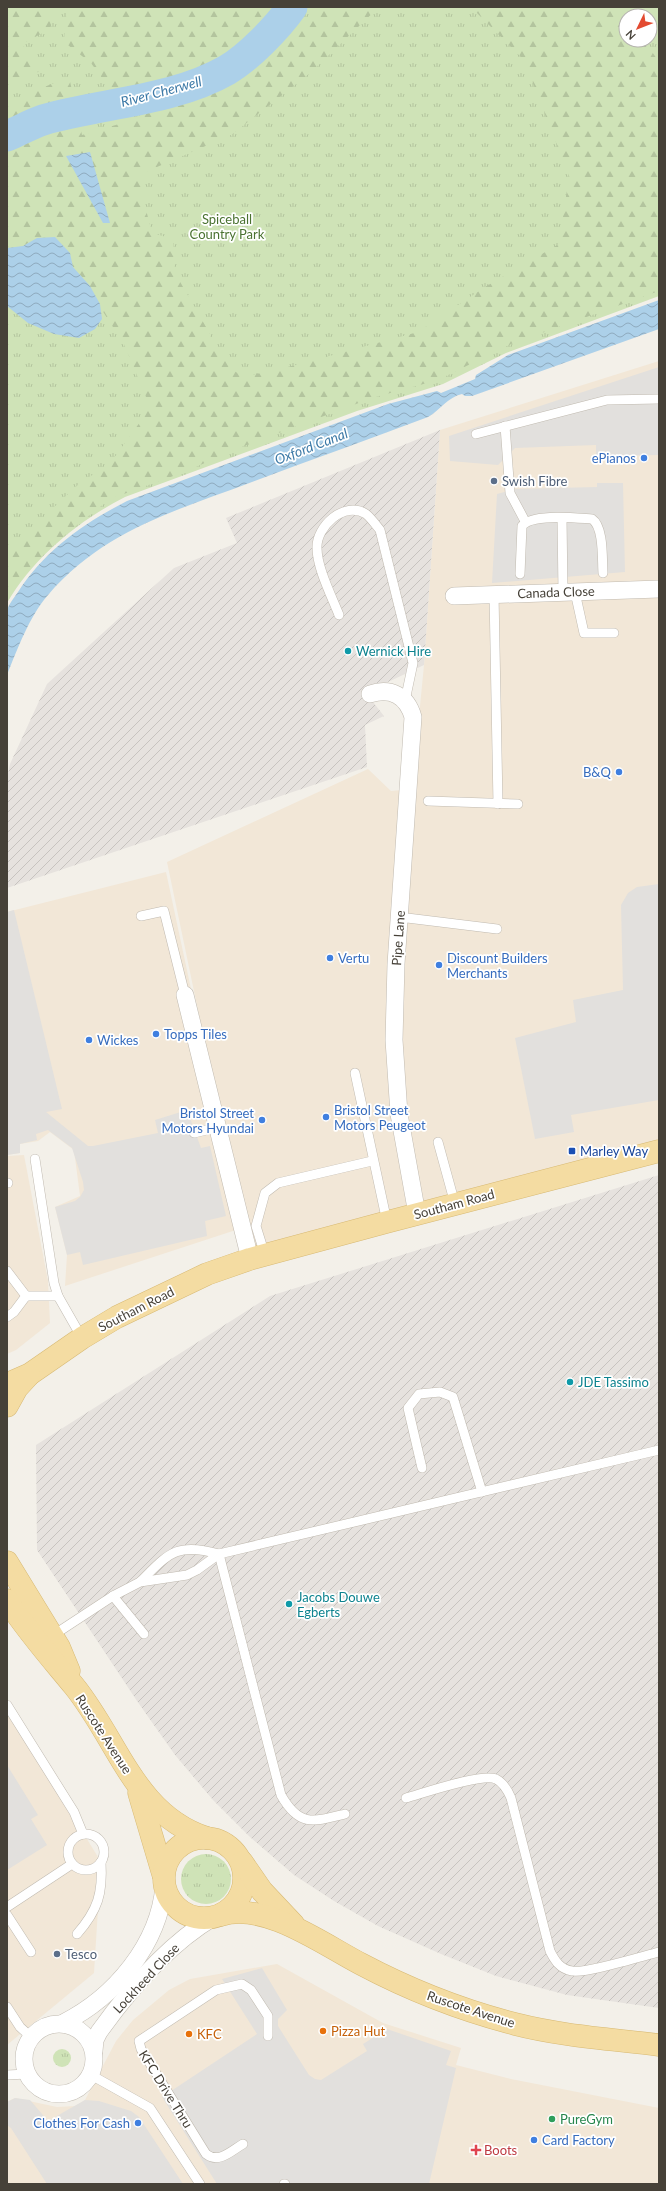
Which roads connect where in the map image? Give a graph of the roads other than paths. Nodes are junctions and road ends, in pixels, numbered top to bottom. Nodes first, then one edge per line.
1 (659, 399) edge
2 (505, 426) junction
3 (476, 434) dead end
4 (562, 518) junction
5 (526, 521) junction
6 (603, 573) dead end
7 (520, 574) dead end
8 (659, 589) edge
9 (569, 592) junction
10 (494, 594) junction
11 (454, 596) dead end
12 (340, 615) dead end
13 (614, 633) dead end
14 (370, 694) dead end
15 (405, 701) junction
16 (428, 801) dead end
17 (498, 804) junction
18 (518, 804) dead end
19 (141, 916) dead end
20 (399, 917) junction
21 (497, 928) dead end
22 (185, 995) joint
23 (355, 1073) dead end
24 (219, 1127) junction
25 (194, 1133) dead end
26 (438, 1142) dead end
27 (659, 1151) edge
28 (35, 1159) dead end
29 (372, 1161) junction
30 (455, 1204) junction
31 (417, 1214) junction
32 (387, 1222) junction
33 (257, 1257) junction
34 (7, 1271) edge
35 (26, 1296) junction
36 (58, 1296) junction
37 (7, 1317) edge
38 (82, 1338) junction
39 (30, 1374) junction
40 (7, 1384) edge
41 (7, 1406) edge
42 (659, 1450) edge
43 (422, 1468) dead end
44 (482, 1492) junction
45 (219, 1554) junction
46 (7, 1562) edge
47 (140, 1582) junction
48 (113, 1596) junction
49 (7, 1600) edge
50 (144, 1634) dead end
51 (52, 1636) junction
52 (75, 1687) junction
53 (7, 1705) edge
54 (134, 1780) junction
55 (406, 1798) dead end
56 (345, 1814) dead end
57 (83, 1834) junction
58 (207, 1838) junction
59 (239, 1858) junction
60 (101, 1862) junction
61 (72, 1864) junction
62 (164, 1880) junction
63 (7, 1907) edge
64 (7, 1915) edge
65 (218, 1916) junction
66 (298, 1928) junction
67 (77, 1934) dead end
68 (31, 1952) dead end
69 (659, 1952) edge
70 (7, 2007) edge
71 (63, 2023) junction
72 (268, 2036) dead end
73 (31, 2037) junction
74 (659, 2045) edge
75 (94, 2051) junction
76 (27, 2074) junction
77 (7, 2075) edge
78 (91, 2075) junction
79 (243, 2144) dead end
80 (200, 2184) edge

1 - 2 lane
2 - 3 lane
2 - 5 lane
4 - 5 lane
4 - 6 lane
4 - 9 lane
5 - 7 lane
8 - 9 street, Canada Close
9 - 10 street, Canada Close
9 - 13 lane
10 - 11 street, Canada Close
10 - 17 lane
12 - 15 lane
14 - 15 street
15 - 20 street, Pipe Lane
16 - 17 lane
17 - 18 lane
19 - 22 lane
20 - 21 lane
20 - 31 street, Pipe Lane
22 - 24 street
23 - 29 lane
24 - 25 lane
24 - 33 street
26 - 30 lane
27 - 30 main road, Southam Road
28 - 36 lane
29 - 32 lane
29 - 33 lane
30 - 31 main road, Southam Road
31 - 32 main road, Southam Road
32 - 33 main road, Southam Road
33 - 38 main road, Southam Road
34 - 35 lane
35 - 36 lane
35 - 37 lane
36 - 38 lane
38 - 39 main road, Southam Road
39 - 40 main road, Southam Road
39 - 41 main road, Southam Road
42 - 44 lane
43 - 44 lane
44 - 45 lane
45 - 47 lane
45 - 47 lane
45 - 56 lane
46 - 51 main road, Ruscote Avenue
47 - 48 lane
48 - 50 lane
48 - 51 lane
49 - 52 main road, Ruscote Avenue
51 - 52 main road, Ruscote Avenue
52 - 54 main road, Ruscote Avenue
53 - 57 lane
54 - 58 main road, Ruscote Avenue
54 - 62 main road, Ruscote Avenue
55 - 69 lane
57 - 60 lane
57 - 61 lane
58 - 59 main road
58 - 62 main road
59 - 65 main road
59 - 66 main road, Ruscote Avenue
60 - 61 lane
60 - 67 lane
61 - 63 lane
62 - 65 main road
62 - 71 street, Lockheed Close
64 - 68 lane
65 - 66 main road, Ruscote Avenue
65 - 75 street, Lockheed Close
66 - 74 main road, Ruscote Avenue
70 - 73 lane
71 - 73 street
71 - 75 street
72 - 79 lane, KFC Drive Thru
73 - 76 street
75 - 78 street
76 - 77 lane
76 - 78 street
78 - 80 lane

